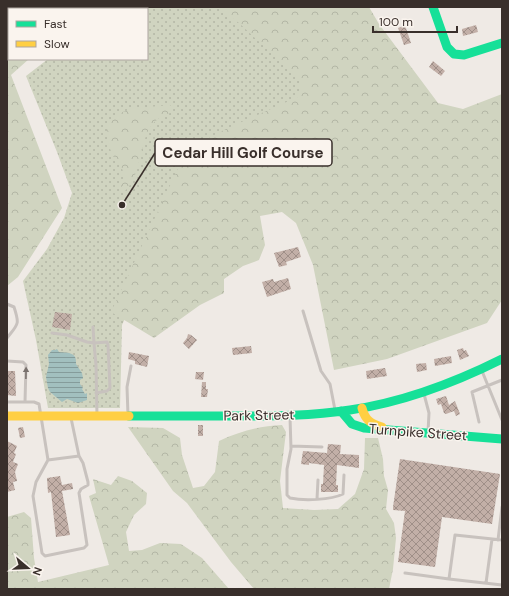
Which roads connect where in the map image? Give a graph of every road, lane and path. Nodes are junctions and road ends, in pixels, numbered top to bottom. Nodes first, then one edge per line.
1 (433, 7) edge
2 (502, 43) edge
3 (7, 304) edge
4 (303, 311) dead end
5 (93, 327) dead end
6 (52, 333) dead end
7 (7, 338) edge
8 (94, 343) junction
9 (502, 360) edge
10 (7, 361) edge
11 (131, 366) dead end
12 (482, 369) junction
13 (502, 380) edge
14 (488, 385) junction
15 (424, 392) junction
16 (96, 393) junction
17 (7, 402) edge
18 (25, 402) junction
19 (362, 408) junction
20 (339, 412) junction
21 (290, 415) junction
22 (7, 416) edge
23 (40, 416) junction
24 (70, 416) junction
25 (97, 416) junction
26 (128, 416) junction
27 (502, 420) edge
28 (479, 422) dead end
29 (393, 430) junction
30 (427, 433) junction
31 (502, 439) edge
32 (291, 446) junction
33 (322, 447) dead end
34 (79, 456) junction
35 (48, 460) junction
36 (344, 475) dead end
37 (318, 480) dead end
38 (317, 499) junction
39 (502, 508) edge
40 (492, 539) junction
41 (500, 540) edge
42 (405, 573) dead end
43 (449, 579) junction
44 (486, 583) junction
45 (502, 585) edge

1 - 2 main road
3 - 7 lane
4 - 20 lane
5 - 8 lane
6 - 8 lane
8 - 16 lane
8 - 16 lane
9 - 12 main road, Park Street
18 -> 10 lane
11 - 26 lane
12 - 14 lane
12 - 15 main road, Park Street
13 - 14 lane
14 - 27 lane
14 - 28 lane
15 - 19 main road, Park Street
15 - 30 lane
16 - 25 lane
17 - 18 lane
18 - 23 lane
19 - 20 main road, Park Street
19 - 29 main road
20 - 21 main road, Park Street
20 - 29 main road, Turnpike Street
21 - 26 main road, Park Street
21 - 32 lane
22 - 23 main road, Park Street
23 - 24 main road, Park Street
23 - 35 lane
24 - 25 main road, Park Street
24 - 34 lane
25 - 26 main road, Park Street
29 - 30 main road, Turnpike Street
30 - 31 main road, Turnpike Street
32 - 33 lane
32 - 38 lane
34 - 35 lane
34 - 35 lane
36 - 38 lane
37 - 38 lane
39 - 41 lane
40 - 41 lane
40 - 43 lane
40 - 44 lane
42 - 43 lane
43 - 44 lane
44 - 45 lane

